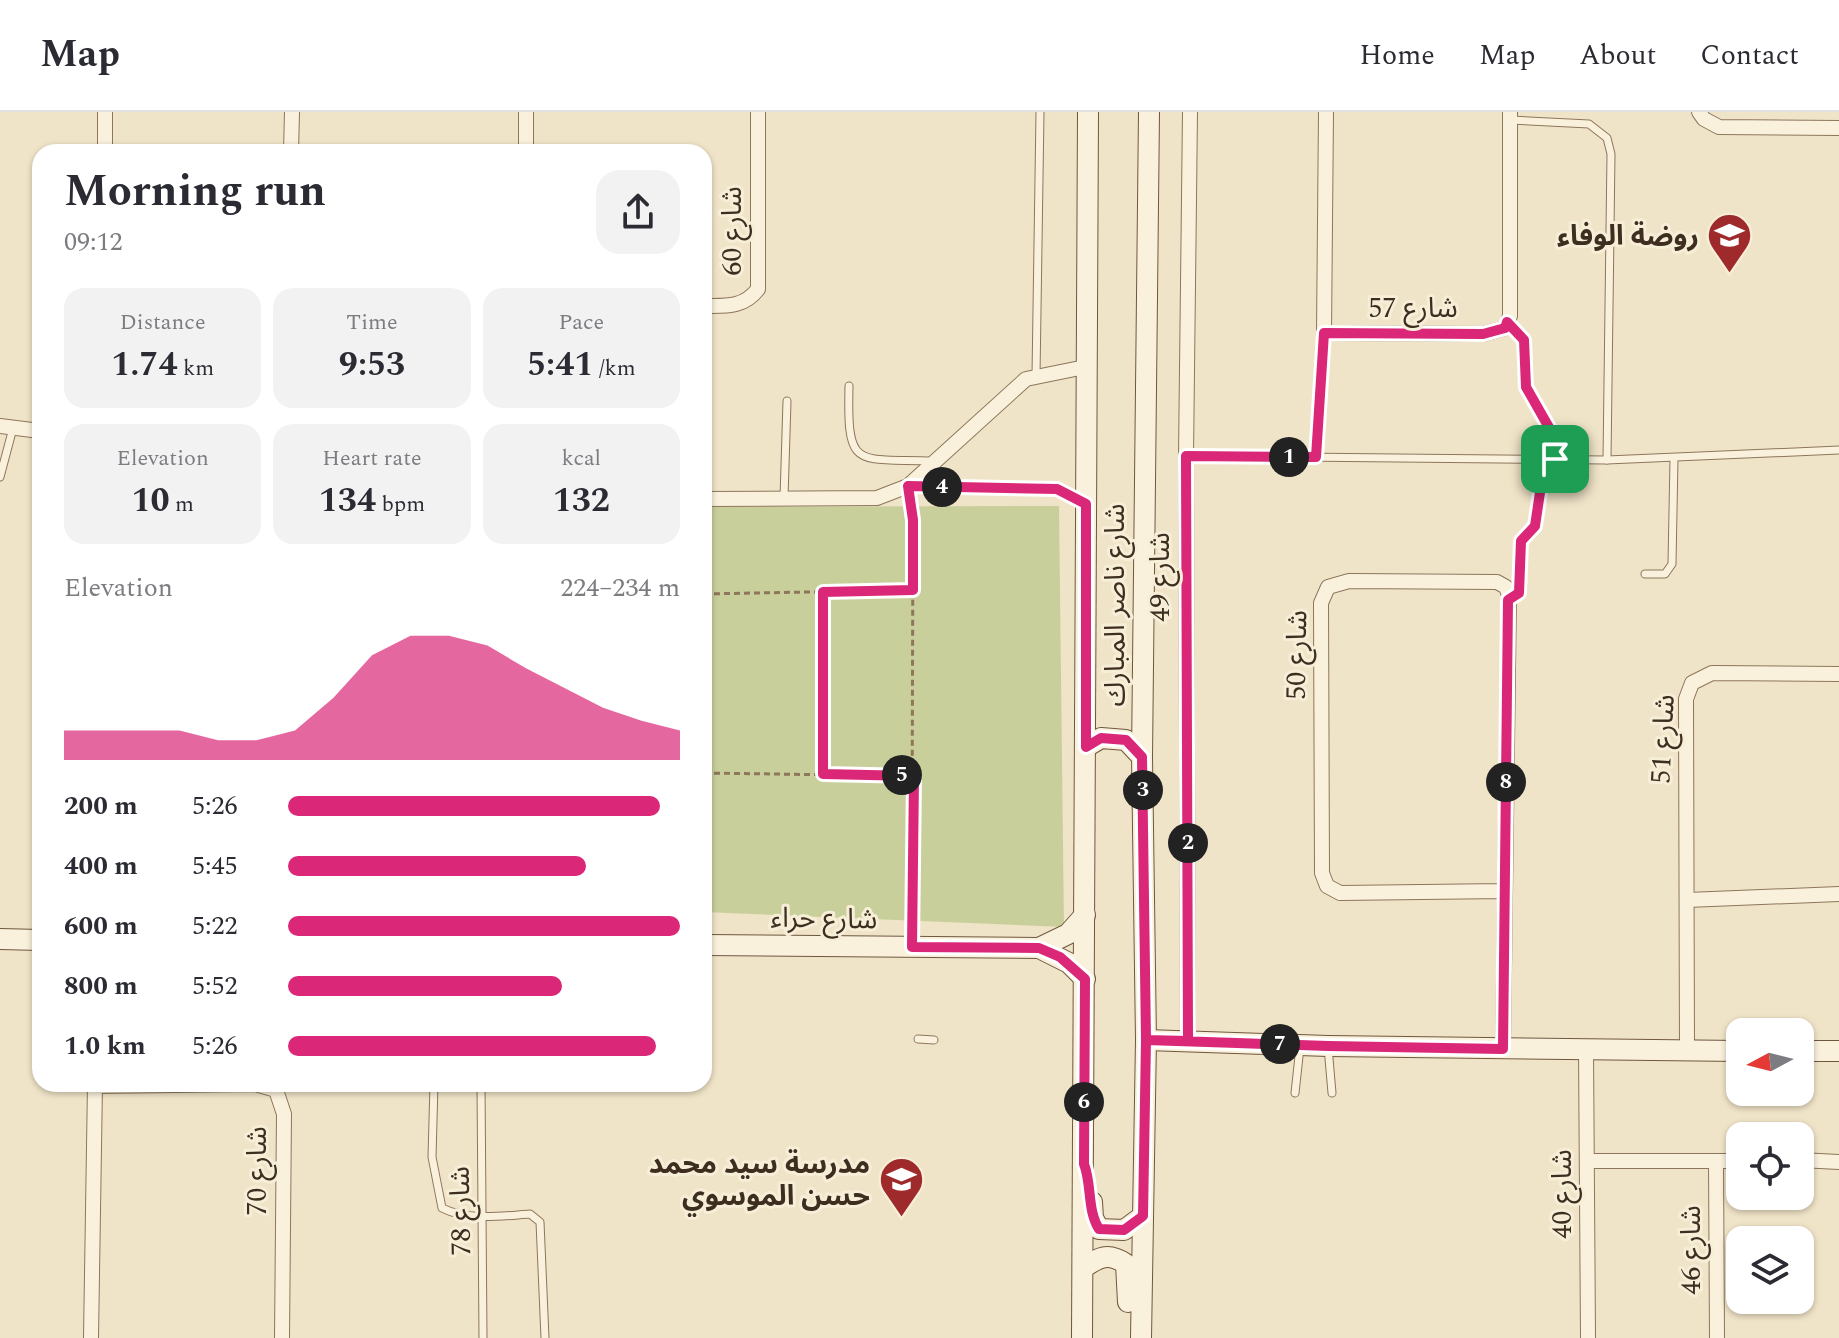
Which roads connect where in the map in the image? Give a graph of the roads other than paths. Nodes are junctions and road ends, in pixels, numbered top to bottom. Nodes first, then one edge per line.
1 (105, 112) edge
2 (292, 112) edge
3 (526, 112) edge
4 (758, 112) edge
5 (1040, 112) edge
6 (1088, 112) edge
7 (1149, 112) edge
8 (1190, 112) edge
9 (1326, 112) edge
10 (1699, 112) edge
11 (1510, 116) edge
12 (1839, 128) edge
13 (105, 144) edge
14 (291, 144) edge
15 (526, 144) edge
16 (712, 306) edge
17 (1324, 333) junction
18 (1085, 367) junction
19 (1036, 376) junction
20 (849, 386) dead end
21 (787, 401) dead end
22 (6, 427) edge
23 (32, 430) edge
24 (1839, 450) edge
25 (1186, 456) junction
26 (1316, 457) junction
27 (1674, 458) junction
28 (1607, 460) junction
29 (935, 461) junction
30 (0, 477) edge
31 (908, 486) junction
32 (784, 498) junction
33 (712, 499) edge
34 (1086, 504) junction
35 (1645, 574) dead end
36 (1839, 674) edge
37 (1086, 747) junction
38 (1142, 757) junction
39 (911, 848) road end
40 (1504, 891) junction
41 (1839, 894) edge
42 (1687, 900) junction
43 (1085, 915) junction
44 (0, 939) edge
45 (32, 940) edge
46 (712, 945) edge
47 (912, 947) junction
48 (1039, 948) junction
49 (1085, 979) junction
50 (918, 1039) dead end
51 (934, 1040) dead end
52 (1146, 1040) junction
53 (1188, 1041) junction
54 (1300, 1045) junction
55 (1328, 1046) junction
56 (1503, 1049) junction
57 (1586, 1049) junction
58 (1687, 1051) junction
59 (1726, 1051) edge
60 (1814, 1051) edge
61 (1839, 1051) edge
62 (95, 1092) edge
63 (277, 1092) edge
64 (434, 1092) edge
65 (481, 1092) edge
66 (1295, 1093) dead end
67 (1332, 1093) dead end
68 (1588, 1161) junction
69 (1716, 1161) junction
70 (1726, 1161) edge
71 (1814, 1161) edge
72 (1839, 1162) edge
73 (1084, 1164) junction
74 (483, 1216) junction
75 (1143, 1216) junction
76 (1083, 1268) junction
77 (91, 1338) edge
78 (282, 1338) edge
79 (483, 1338) edge
80 (545, 1338) edge
81 (1082, 1338) edge
82 (1128, 1338) edge
83 (1141, 1338) edge
84 (1588, 1338) edge
85 (1717, 1338) edge

1 - 13 street
2 - 14 street
3 - 15 street
4 - 16 street, شارع 60
5 - 19 lane
6 - 18 street, شارع ناصر المبارك
7 - 38 street, شارع ناصر المبارك
8 - 25 street, شارع 49
9 - 17 street
10 - 12 street
11 - 17 street, شارع 57
11 - 28 lane
17 - 26 lane
18 - 19 street
18 - 34 street, شارع ناصر المبارك
19 - 29 street
20 - 29 lane
21 - 32 lane
22 - 23 street
22 - 30 lane
24 - 27 lane
25 - 26 lane
25 - 53 street, شارع 49
26 - 28 lane
27 - 28 lane
27 - 35 lane
29 - 31 street
31 - 32 street
31 - 34 lane
32 - 33 street
34 - 37 street, شارع ناصر المبارك
36 - 42 street, شارع 51
37 - 38 street
37 - 43 street, شارع ناصر المبارك
38 - 52 street, شارع ناصر المبارك
39 - 47 lane
40 - 40 street, شارع 50
40 - 56 street
41 - 42 street
42 - 58 street, شارع 51
43 - 48 street
43 - 49 street, شارع ناصر المبارك
44 - 45 street
46 - 47 street, شارع حراء
47 - 48 street, شارع حراء
48 - 49 street
49 - 73 street, شارع ناصر المبارك
50 - 51 lane
52 - 53 street
52 - 75 street, شارع ناصر المبارك
53 - 54 street
54 - 55 street
54 - 66 lane
55 - 56 street
55 - 67 lane
56 - 57 street
57 - 58 street
57 - 68 street, شارع 40
58 - 59 street
60 - 61 street
62 - 77 street, شارع 70
63 - 78 street, شارع 70
64 - 74 lane
65 - 74 lane, شارع 78
68 - 69 street
68 - 84 street, شارع 40
69 - 70 street
69 - 85 street, شارع 46
71 - 72 street
73 - 75 street
73 - 76 street, شارع ناصر المبارك
74 - 79 lane, شارع 78
74 - 80 lane
75 - 83 street, شارع ناصر المبارك
76 - 81 street, شارع ناصر المبارك
76 - 82 street

